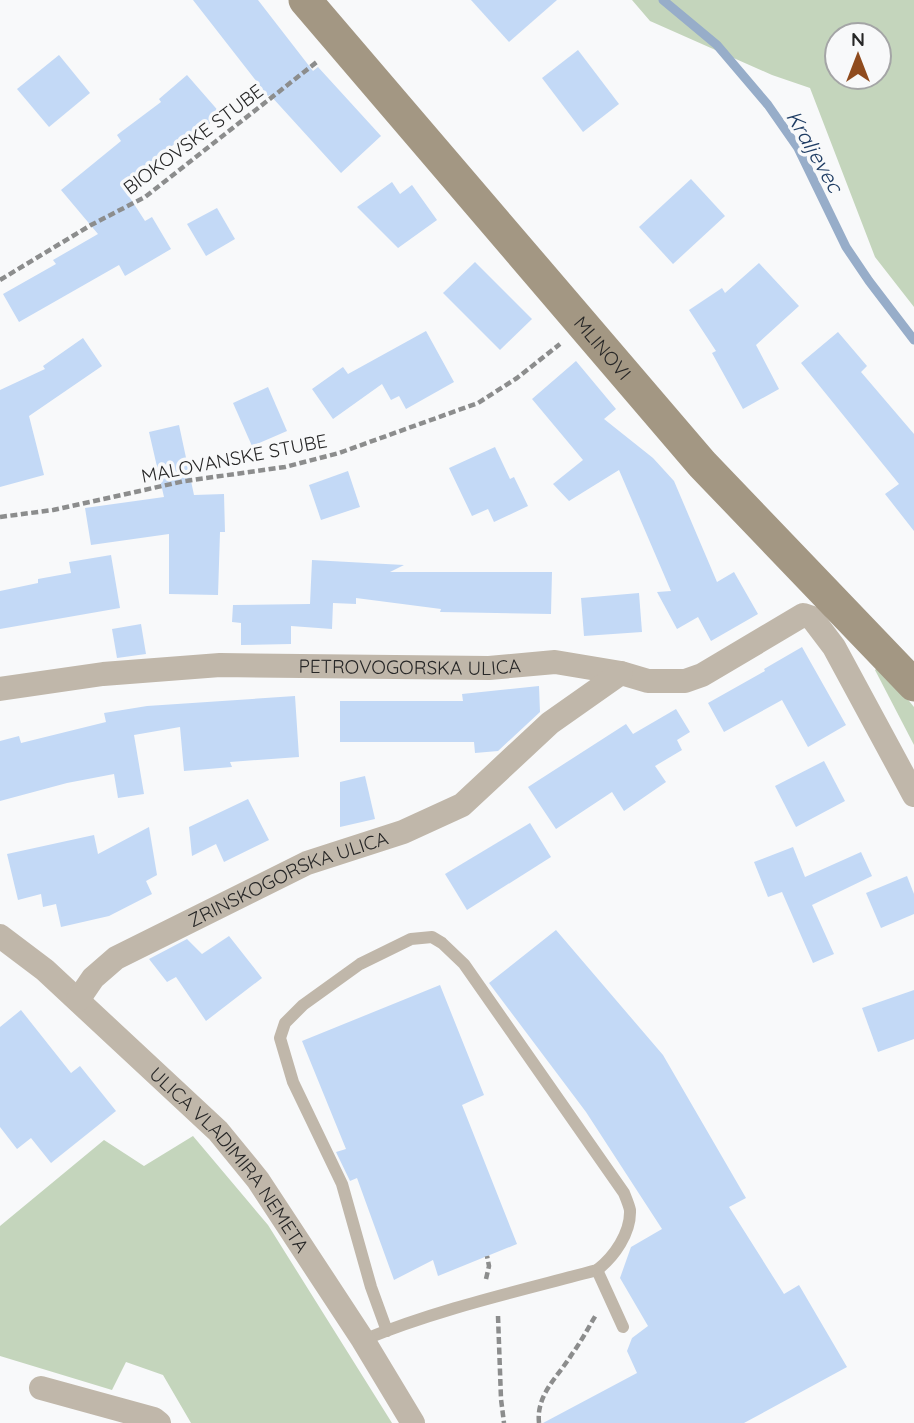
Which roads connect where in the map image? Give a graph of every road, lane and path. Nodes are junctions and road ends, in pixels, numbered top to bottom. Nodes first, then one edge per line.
1 (305, 0) edge
2 (326, 55) dead end
3 (0, 279) edge
4 (561, 344) dead end
5 (0, 517) edge
6 (621, 673) junction
7 (914, 685) edge
8 (0, 689) edge
9 (914, 795) edge
10 (0, 936) edge
11 (78, 1000) junction
12 (486, 1256) dead end
13 (597, 1270) junction
14 (485, 1287) dead end
15 (611, 1301) junction
16 (496, 1309) dead end
17 (623, 1327) dead end
18 (387, 1331) junction
19 (363, 1340) junction
20 (41, 1388) dead end
21 (159, 1423) edge
22 (413, 1423) edge
23 (504, 1423) edge
24 (539, 1423) edge

1 - 7 main road, MLINOVI
2 - 3 path, BIOKOVSKE STUBE
4 - 5 path, MALOVANSKE STUBE
6 - 8 street, PETROVOGORSKA ULICA
6 - 9 street, PETROVOGORSKA ULICA
6 - 11 street, ZRINSKOGORSKA ULICA
10 - 11 street, ULICA VLADIMIRA NEMETA
11 - 19 street, ULICA VLADIMIRA NEMETA
12 - 14 path
13 - 15 lane
13 - 18 lane
13 - 18 lane
15 - 17 lane
15 - 24 path
16 - 23 path
18 - 19 lane
19 - 22 street, ULICA VLADIMIRA NEMETA
20 - 21 street

